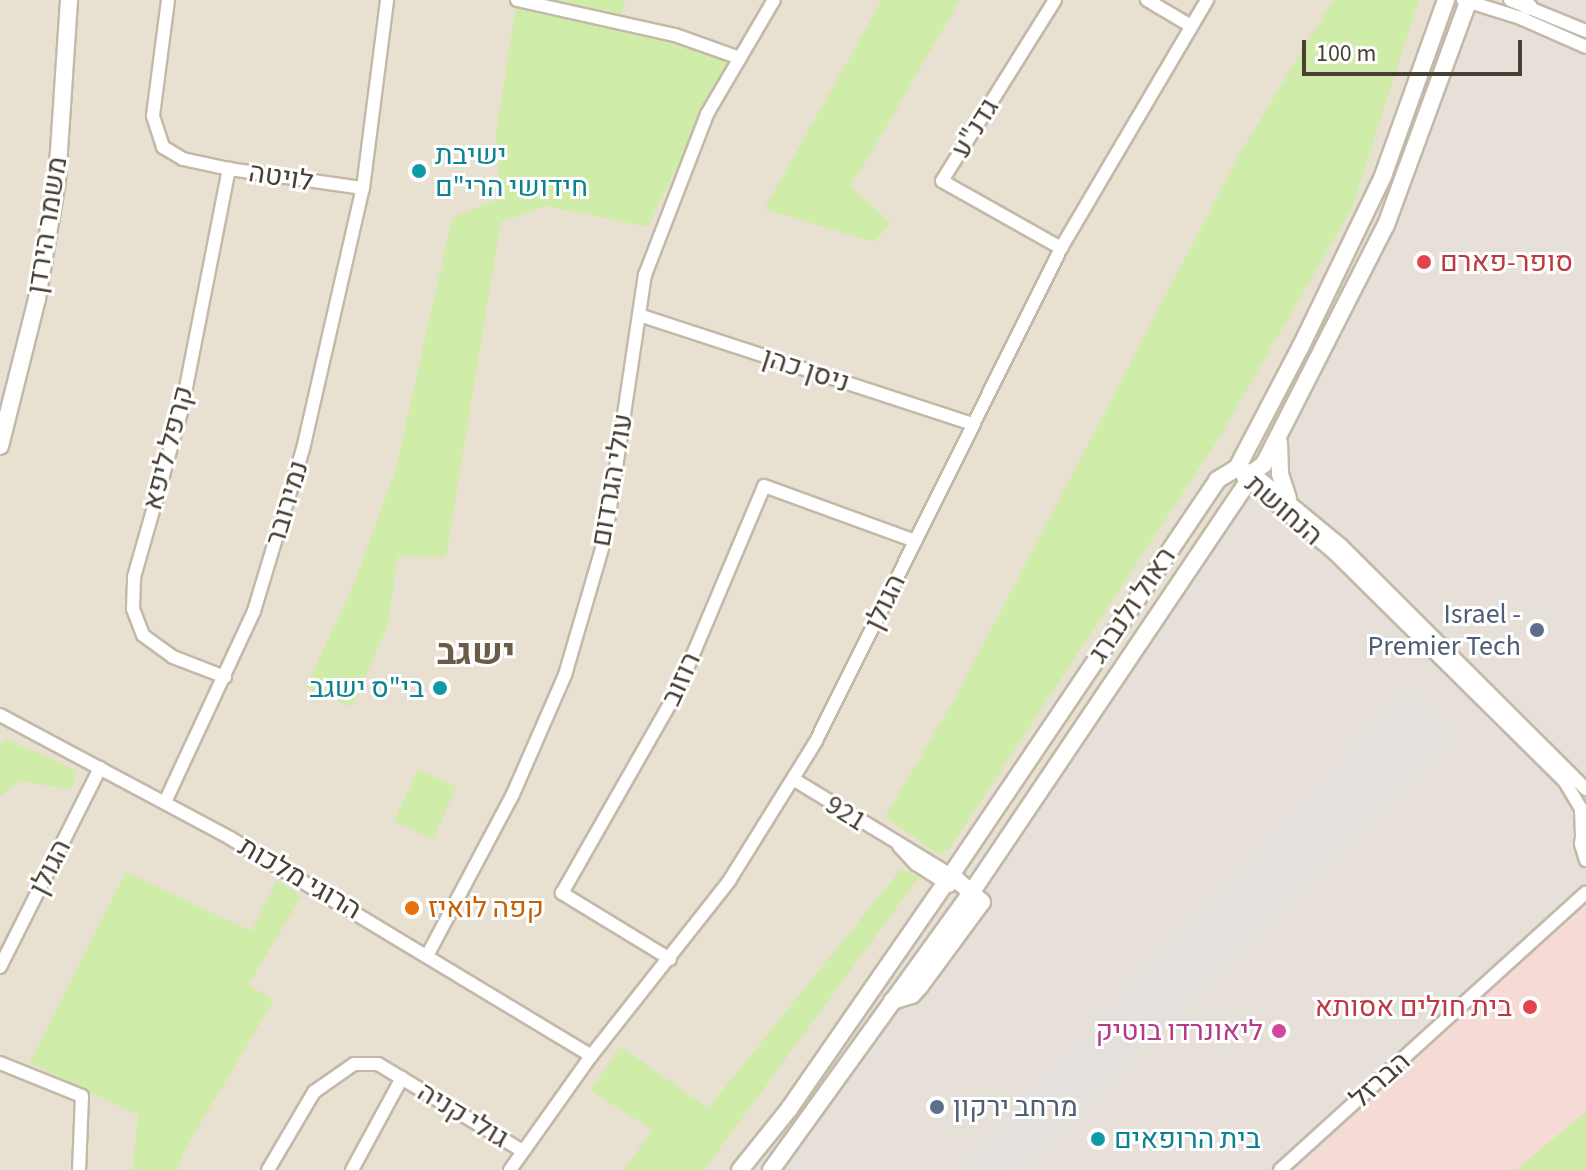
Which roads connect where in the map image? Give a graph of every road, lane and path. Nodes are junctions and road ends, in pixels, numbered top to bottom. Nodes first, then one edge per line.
1 (69, 0) edge
2 (168, 0) edge
3 (387, 0) edge
4 (517, 0) edge
5 (774, 0) edge
6 (1055, 0) edge
7 (1147, 0) edge
8 (1207, 0) edge
9 (1446, 0) edge
10 (1510, 0) edge
11 (1466, 1) edge
12 (1525, 4) edge
13 (1191, 26) junction
14 (1586, 31) edge
15 (1586, 47) edge
16 (740, 58) junction
17 (229, 169) junction
18 (363, 188) junction
19 (1061, 248) junction
20 (639, 315) junction
21 (973, 424) junction
22 (1279, 437) junction
23 (0, 446) edge
24 (1237, 468) junction
25 (1251, 477) junction
26 (1288, 499) junction
27 (915, 541) junction
28 (225, 677) junction
29 (0, 715) edge
30 (100, 768) junction
31 (793, 779) junction
32 (1586, 789) edge
33 (165, 802) junction
34 (1584, 827) edge
35 (1586, 860) edge
36 (948, 879) junction
37 (971, 893) junction
38 (1586, 893) edge
39 (428, 954) junction
40 (670, 959) junction
41 (0, 967) edge
42 (591, 1056) junction
43 (0, 1063) edge
44 (402, 1078) junction
45 (523, 1151) junction
46 (79, 1170) edge
47 (268, 1170) edge
48 (352, 1170) edge
49 (510, 1170) edge
50 (740, 1170) edge
51 (771, 1170) edge
52 (1280, 1170) edge

1 - 23 street, משמר הירדן
2 - 17 street, לויטה
3 - 18 street
4 - 16 street
5 - 16 street, עולי הגרדום
6 - 19 street, גדנ"ע
7 - 13 street
8 - 13 street, הגולן
9 - 24 street, ראול ולנברג
10 - 12 street
11 - 15 street
11 - 22 street, ראול ולנברג
12 - 14 street
13 - 19 street, הגולן
16 - 20 street, עולי הגרדום
17 - 18 street, לויטה
17 - 28 street, קרפל ליפא
18 - 28 street, נמירובר
19 - 21 street, הגולן
20 - 21 street, ניסן כהן
20 - 39 street, עולי הגרדום
21 - 27 street, הגולן
22 - 25 street, ראול ולנברג
22 - 26 street
24 - 25 street, הנחושת
24 - 36 street, ראול ולנברג
25 - 26 street, הנחושת
25 - 34 street, הנחושת
25 - 37 street, ראול ולנברג
26 - 32 street, הנחושת
27 - 31 street, הגולן
27 - 40 street, רוזוב
28 - 33 street, נמירובר
29 - 30 street, הרוגי מלכות
30 - 33 street, הרוגי מלכות
30 - 41 street, הגולן
31 - 36 street, 921
31 - 40 street, הגולן
33 - 39 street, הרוגי מלכות
34 - 35 street, הנחושת
36 - 37 street
36 - 50 street, ראול ולנברג
37 - 51 street
38 - 52 street, הברזל
39 - 42 street, הרוגי מלכות
40 - 42 street, הגולן
42 - 45 street, הגולן
43 - 46 street
44 - 45 street, גולי קניה
44 - 47 street, גולי קניה
44 - 48 street, גולי קניה
45 - 49 street, הגולן

